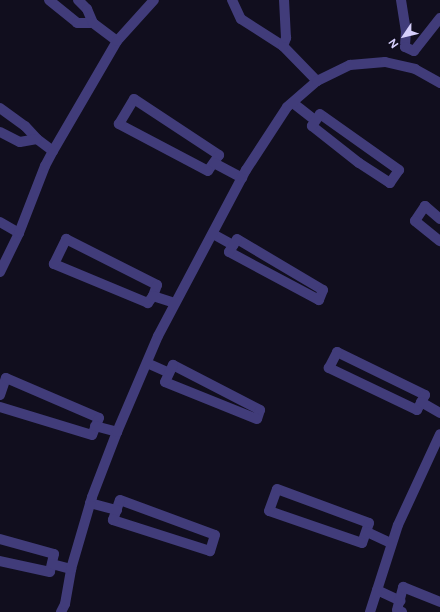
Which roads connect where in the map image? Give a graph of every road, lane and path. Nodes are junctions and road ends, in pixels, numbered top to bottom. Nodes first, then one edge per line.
1 (49, 0) edge
2 (78, 0) edge
3 (154, 0) edge
4 (232, 0) edge
5 (284, 0) edge
6 (401, 0) edge
7 (440, 18) edge
8 (93, 23) junction
9 (117, 41) junction
10 (283, 46) junction
11 (410, 49) junction
12 (405, 66) junction
13 (317, 81) junction
14 (440, 83) edge
15 (293, 103) junction
16 (0, 108) edge
17 (315, 120) junction
18 (0, 132) edge
19 (37, 139) junction
20 (53, 151) junction
21 (214, 163) junction
22 (242, 178) junction
23 (440, 219) edge
24 (0, 222) edge
25 (19, 233) junction
26 (213, 234) junction
27 (440, 241) edge
28 (233, 245) junction
29 (0, 272) edge
30 (153, 296) junction
31 (174, 303) junction
32 (147, 363) junction
33 (169, 373) junction
34 (0, 395) edge
35 (421, 402) junction
36 (0, 407) edge
37 (440, 413) edge
38 (95, 426) junction
39 (117, 432) junction
40 (440, 434) edge
41 (437, 447) edge
42 (90, 503) junction
43 (117, 510) junction
44 (367, 532) junction
45 (0, 539) edge
46 (391, 543) junction
47 (0, 561) edge
48 (52, 564) junction
49 (71, 569) junction
50 (377, 590) junction
51 (401, 600) junction
52 (440, 602) edge
53 (61, 612) edge
54 (370, 612) edge
55 (402, 612) edge

1 - 8 street
2 - 8 street
3 - 9 street
4 - 10 street
5 - 10 street
6 - 11 street
7 - 11 street
8 - 9 street
9 - 20 street
10 - 13 street
11 - 12 street
12 - 13 street
12 - 14 street
13 - 15 street
15 - 17 street
15 - 22 street
16 - 19 street
17 - 17 street
18 - 19 street
19 - 20 street
20 - 25 street
21 - 21 street
21 - 22 street
22 - 26 street
23 - 27 street
24 - 25 street
25 - 29 street
26 - 28 street
26 - 31 street
28 - 28 street
30 - 30 street
30 - 31 street
31 - 32 street
32 - 33 street
32 - 39 street
33 - 33 street
34 - 38 street
35 - 35 street
35 - 37 street
36 - 38 street
38 - 39 street
39 - 42 street
40 - 41 street
41 - 46 street
42 - 43 street
42 - 49 street
43 - 43 street
44 - 44 street
44 - 46 street
45 - 48 street
46 - 50 street
47 - 48 street
48 - 49 street
49 - 53 street
50 - 51 street
50 - 54 street
51 - 52 street
51 - 55 street

